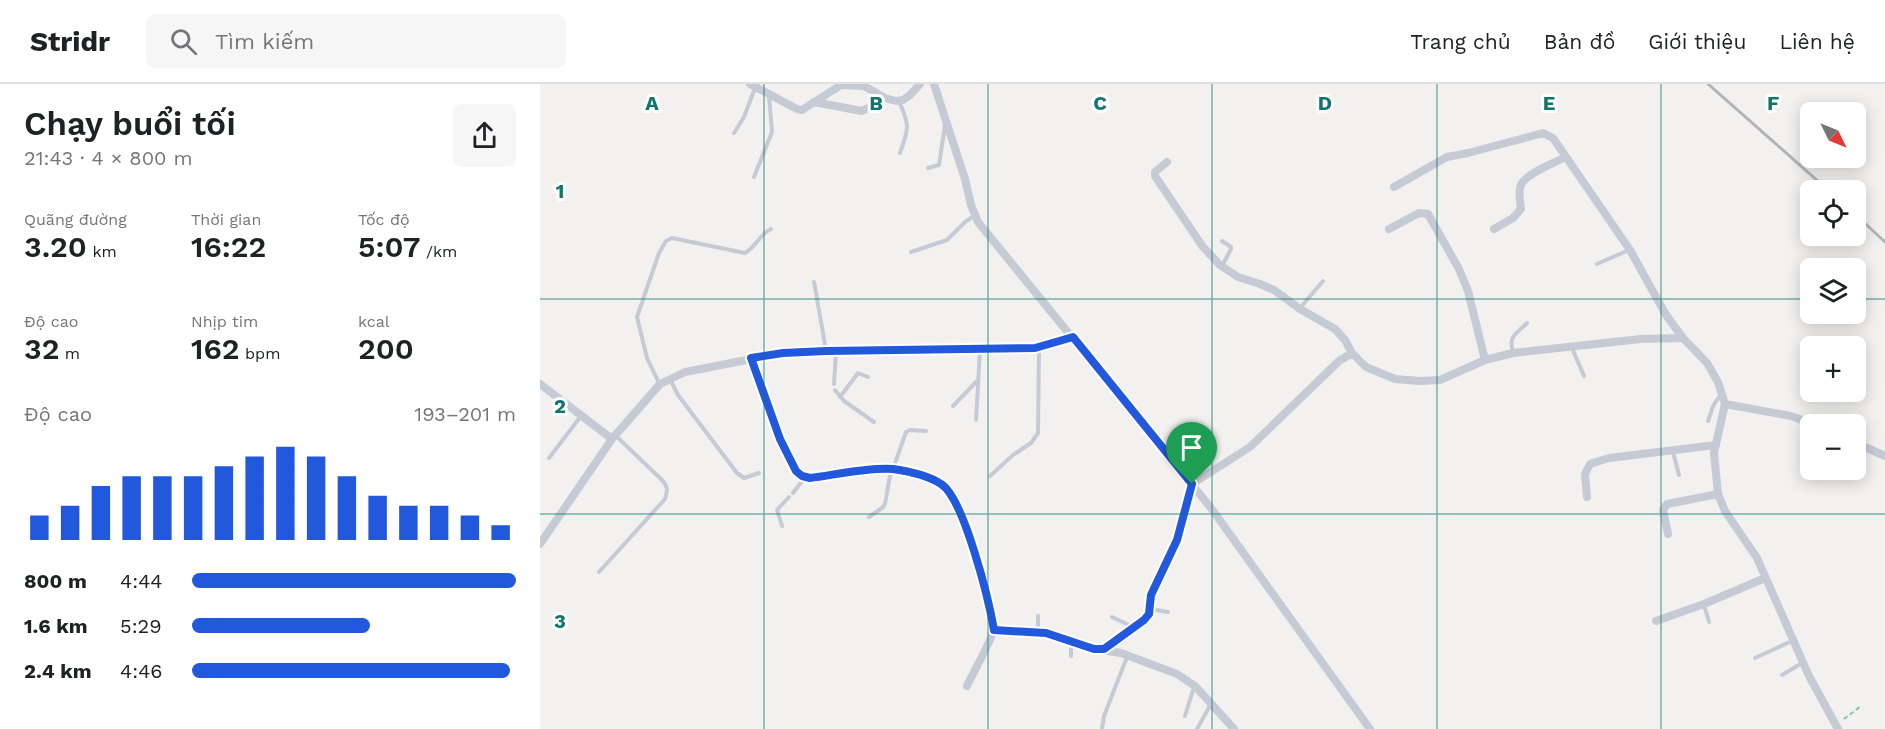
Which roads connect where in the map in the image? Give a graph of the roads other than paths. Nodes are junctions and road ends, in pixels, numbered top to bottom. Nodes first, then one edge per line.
1 (920, 84) edge
2 (934, 84) edge
3 (752, 85) edge
4 (769, 96) junction
5 (879, 96) junction
6 (899, 100) junction
7 (814, 102) junction
8 (946, 118) junction
9 (734, 133) dead end
10 (900, 153) dead end
11 (1566, 157) junction
12 (1167, 162) dead end
13 (928, 168) dead end
14 (754, 177) dead end
15 (1394, 188) dead end
16 (975, 215) junction
17 (771, 229) dead end
18 (1389, 229) dead end
19 (1494, 229) dead end
20 (1222, 241) dead end
21 (1630, 250) junction
22 (911, 252) dead end
23 (1597, 264) dead end
24 (1222, 266) junction
25 (814, 282) dead end
26 (1323, 282) dead end
27 (1300, 309) junction
28 (1527, 323) dead end
29 (1073, 337) junction
30 (1683, 338) junction
31 (1039, 347) junction
32 (1572, 348) junction
33 (980, 349) junction
34 (826, 351) junction
35 (836, 351) junction
36 (1352, 353) junction
37 (1513, 353) junction
38 (751, 358) junction
39 (1485, 360) junction
40 (1584, 376) dead end
41 (868, 377) dead end
42 (670, 378) junction
43 (978, 380) junction
44 (540, 384) edge
45 (660, 384) junction
46 (1721, 393) junction
47 (839, 397) junction
48 (1725, 404) junction
49 (953, 406) dead end
50 (581, 416) junction
51 (1800, 419) edge
52 (976, 420) dead end
53 (1708, 421) dead end
54 (874, 422) dead end
55 (926, 431) dead end
56 (614, 437) junction
57 (1716, 445) junction
58 (1866, 447) edge
59 (1673, 451) junction
60 (1885, 456) edge
61 (549, 458) dead end
62 (892, 469) junction
63 (759, 473) dead end
64 (1679, 475) dead end
65 (990, 476) dead end
66 (805, 477) junction
67 (1192, 484) junction
68 (793, 493) dead end
69 (1718, 494) junction
70 (789, 497) dead end
71 (1587, 497) dead end
72 (868, 518) dead end
73 (782, 526) dead end
74 (1668, 534) dead end
75 (540, 544) edge
76 (599, 572) dead end
77 (1765, 578) junction
78 (1704, 604) junction
79 (1150, 609) junction
80 (1168, 612) dead end
81 (1038, 616) dead end
82 (1112, 617) dead end
83 (1656, 621) dead end
84 (1709, 622) dead end
85 (1134, 627) junction
86 (994, 630) junction
87 (1038, 632) junction
88 (1071, 640) junction
89 (1793, 641) junction
90 (1104, 649) junction
91 (1071, 656) dead end
92 (1128, 657) junction
93 (1755, 658) dead end
94 (1803, 663) junction
95 (1782, 675) dead end
96 (967, 686) dead end
97 (1195, 686) junction
98 (1211, 703) junction
99 (1185, 716) dead end
100 (1837, 726) edge
101 (1102, 729) edge
102 (1197, 729) edge
103 (1234, 729) edge
104 (1370, 729) edge

1 - 6 street
2 - 8 street
3 - 4 street
3 - 9 lane
4 - 7 street
4 - 14 lane
5 - 6 street
5 - 7 street
5 - 7 street
6 - 10 lane
8 - 13 lane
8 - 16 street
11 - 15 street
11 - 19 street
11 - 21 street
12 - 24 street
16 - 22 lane
16 - 29 street
17 - 45 lane
18 - 39 street
20 - 24 lane
21 - 23 lane
21 - 30 street
24 - 27 street
25 - 34 lane
26 - 27 lane
27 - 36 street
28 - 37 lane
29 - 31 street
29 - 67 street
30 - 32 street
30 - 46 street
31 - 33 street
31 - 65 lane
32 - 37 street
32 - 40 lane
33 - 35 street
33 - 43 lane
34 - 35 street
34 - 38 street
35 - 47 lane
36 - 39 street
36 - 67 street
37 - 39 street
38 - 42 street
38 - 66 street
41 - 47 lane
42 - 45 street
42 - 63 lane
43 - 49 lane
43 - 52 lane
44 - 50 street
45 - 56 street
46 - 48 street
46 - 53 lane
47 - 54 lane
48 - 51 street
48 - 57 street
50 - 56 street
50 - 61 lane
55 - 62 lane
56 - 75 street
56 - 76 lane
57 - 59 street
57 - 69 street
58 - 60 street
59 - 64 lane
59 - 71 street
62 - 66 street
62 - 72 lane
62 - 86 street
66 - 68 lane
67 - 79 street
67 - 104 street
69 - 74 street
69 - 77 street
70 - 73 lane
77 - 78 street
77 - 89 street
78 - 83 street
78 - 84 lane
79 - 80 lane
79 - 85 street
81 - 87 lane
82 - 85 lane
85 - 90 street
86 - 87 street
86 - 96 street
87 - 88 street
88 - 90 street
88 - 91 lane
89 - 93 lane
89 - 94 street
90 - 92 street
92 - 97 street
92 - 101 lane
94 - 95 lane
94 - 100 street
97 - 98 street
97 - 99 lane
98 - 102 lane
98 - 103 street

